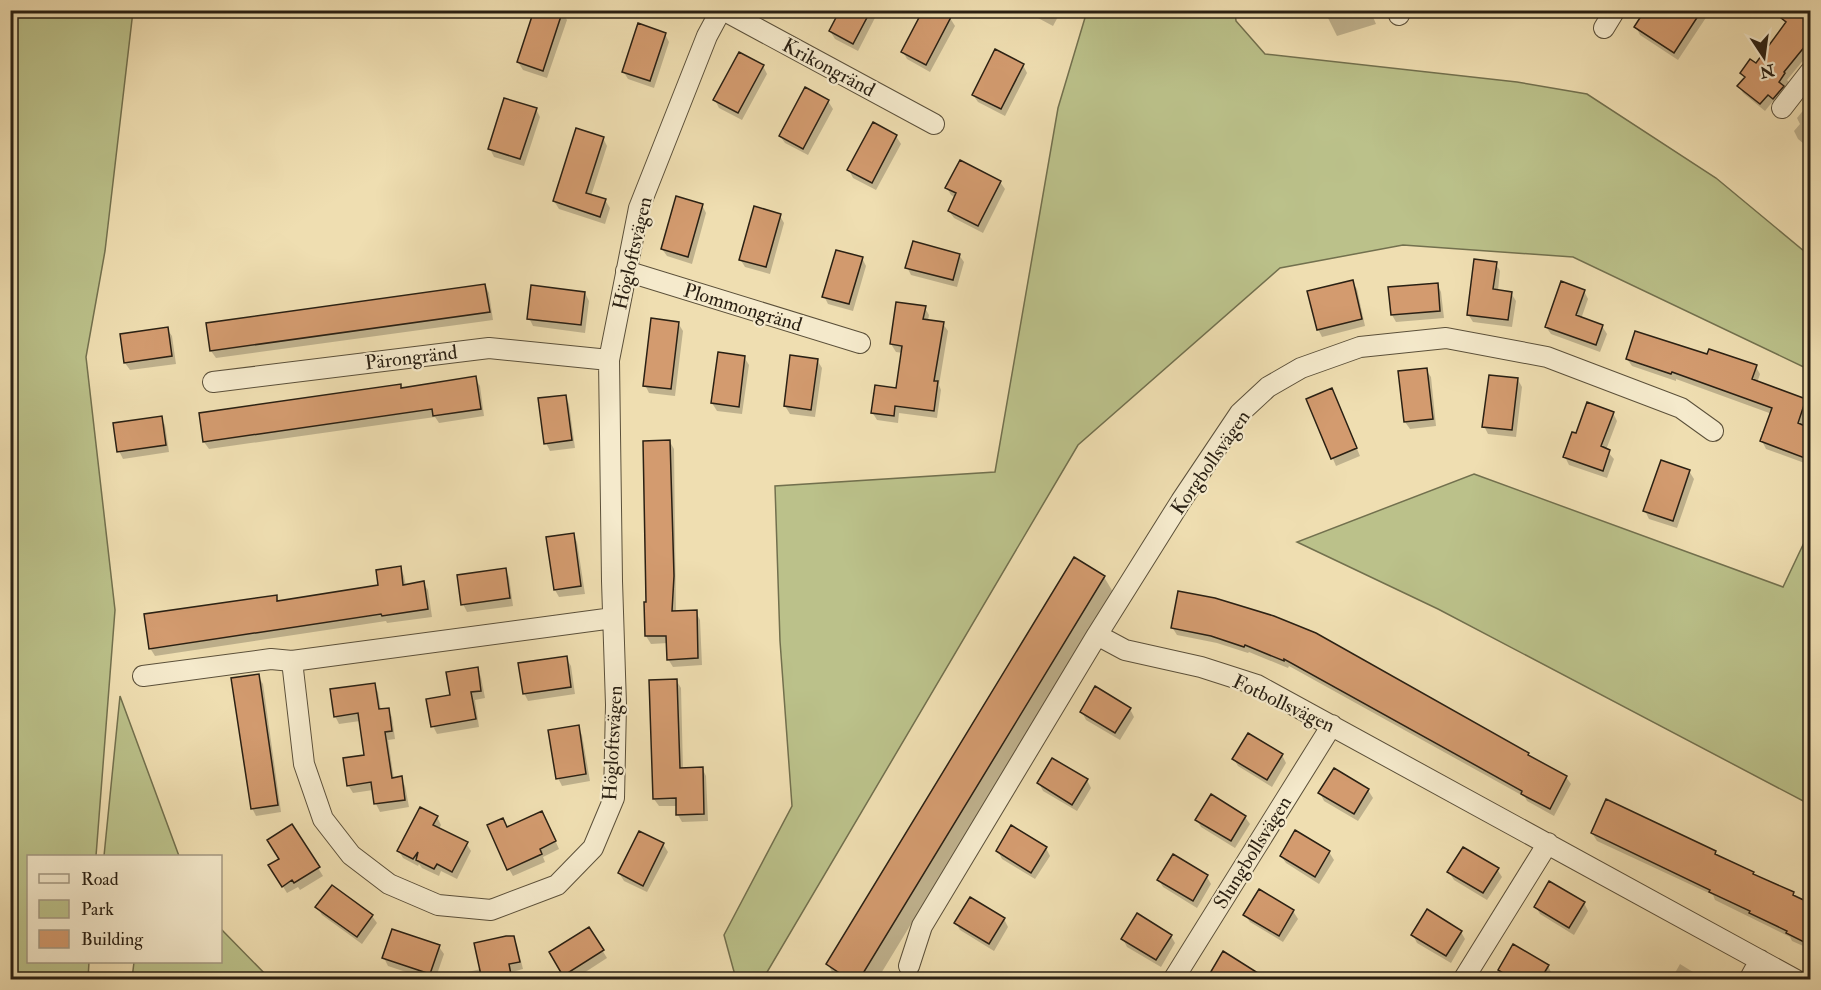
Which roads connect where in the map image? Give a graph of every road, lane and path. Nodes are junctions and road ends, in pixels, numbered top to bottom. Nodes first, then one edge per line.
1 (722, 10) edge
2 (1615, 10) edge
3 (1604, 28) dead end
4 (1810, 72) edge
5 (1782, 108) dead end
6 (934, 124) dead end
7 (626, 271) junction
8 (860, 343) dead end
9 (609, 360) junction
10 (213, 382) dead end
11 (1713, 431) dead end
12 (613, 618) junction
13 (1097, 635) junction
14 (292, 661) junction
15 (143, 676) dead end
16 (1332, 725) junction
17 (1548, 843) junction
18 (1760, 960) junction
19 (909, 966) dead end
20 (1173, 980) edge
21 (1463, 980) edge
22 (1749, 980) edge
23 (1796, 980) edge

1 - 6 street, Krikongränd
1 - 7 street, Högloftsvägen
2 - 3 street
4 - 5 street
7 - 8 street, Plommongränd
7 - 9 street, Högloftsvägen
9 - 10 street, Pärongränd
9 - 12 street, Högloftsvägen
11 - 13 street, Korgbollsvägen
12 - 14 street
12 - 14 street, Högloftsvägen
13 - 16 street, Fotbollsvägen
13 - 19 street
14 - 15 street
16 - 17 street, Fotbollsvägen
16 - 20 street, Slungbollsvägen
17 - 18 street, Fotbollsvägen
17 - 21 street
18 - 22 street
18 - 23 street, Fotbollsvägen

